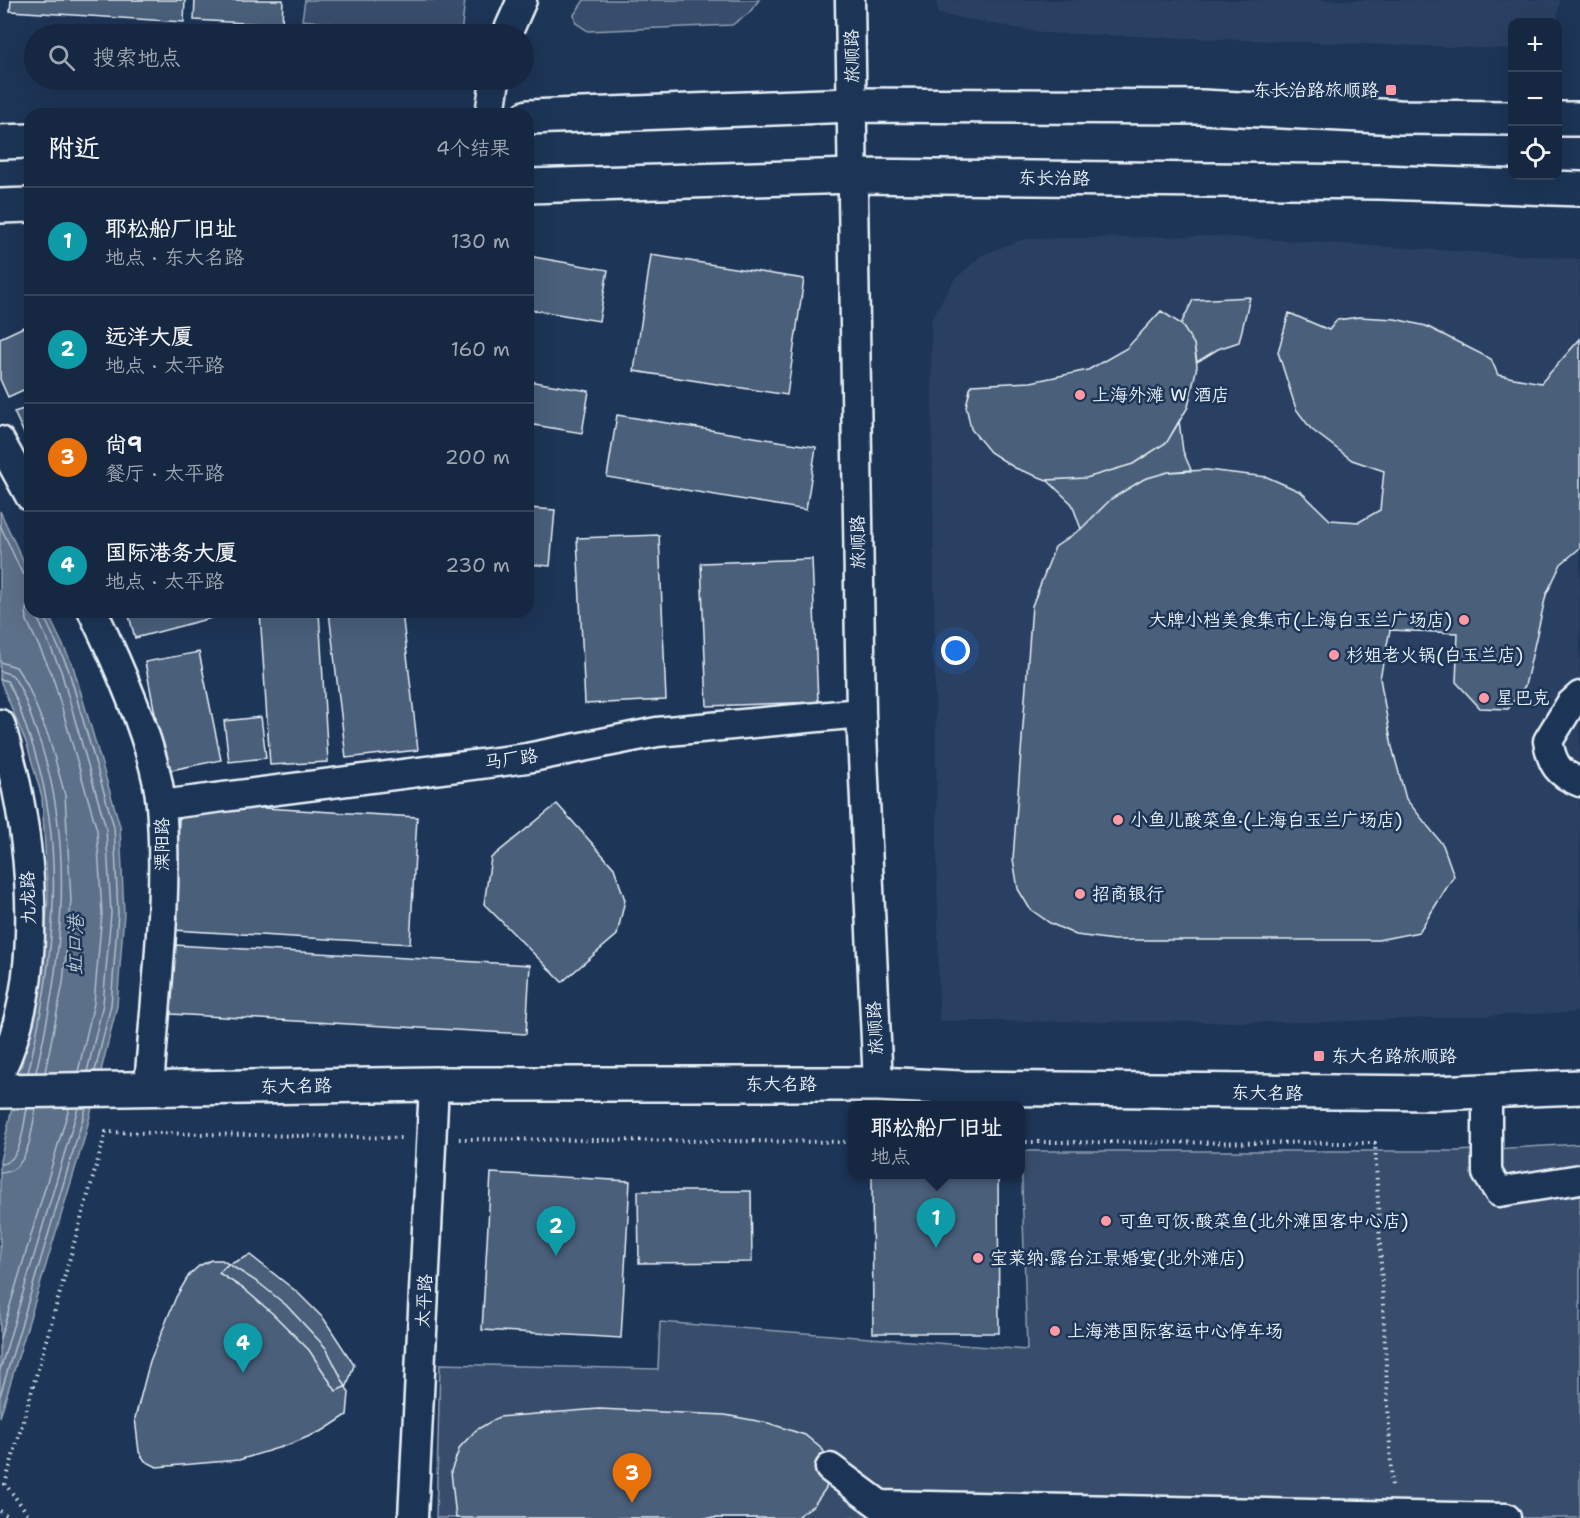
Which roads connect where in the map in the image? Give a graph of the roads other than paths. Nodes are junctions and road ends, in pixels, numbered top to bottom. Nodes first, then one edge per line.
1 (522, 0) edge
2 (850, 0) edge
3 (511, 24) edge
4 (494, 90) edge
5 (853, 105) junction
6 (491, 108) edge
7 (534, 117) edge
8 (1508, 118) edge
9 (1562, 119) edge
10 (1580, 119) edge
11 (24, 141) edge
12 (0, 142) edge
13 (854, 176) junction
14 (534, 186) edge
15 (1580, 189) edge
16 (24, 205) edge
17 (0, 206) edge
18 (0, 441) edge
19 (24, 485) edge
20 (95, 618) edge
21 (1580, 696) edge
22 (861, 713) junction
23 (0, 724) edge
24 (1580, 782) edge
25 (161, 805) junction
26 (6, 1084) edge
27 (434, 1084) junction
28 (878, 1084) junction
29 (1580, 1087) edge
30 (149, 1088) junction
31 (1487, 1091) junction
32 (1580, 1179) edge
33 (830, 1468) dead end
34 (413, 1518) edge
35 (1506, 1518) edge

1 - 3 street
2 - 5 street, 旅顺路
4 - 6 street
5 - 7 main road
5 - 8 main road
5 - 13 street, 旅顺路
9 - 10 main road
11 - 12 main road
13 - 14 main road, 东长治路
13 - 15 main road, 东长治路
13 - 22 street, 旅顺路
16 - 17 main road
18 - 19 street
20 - 25 street, 溧阳路
21 - 24 street
22 - 25 street, 马厂路
22 - 28 street, 旅顺路
23 - 26 street, 九龙路
25 - 30 street, 溧阳路
26 - 30 main road, 东大名路
27 - 28 main road, 东大名路
27 - 30 main road, 东大名路
27 - 34 street, 太平路
28 - 31 main road, 东大名路
29 - 31 main road, 东大名路
31 - 32 street
33 - 35 street

